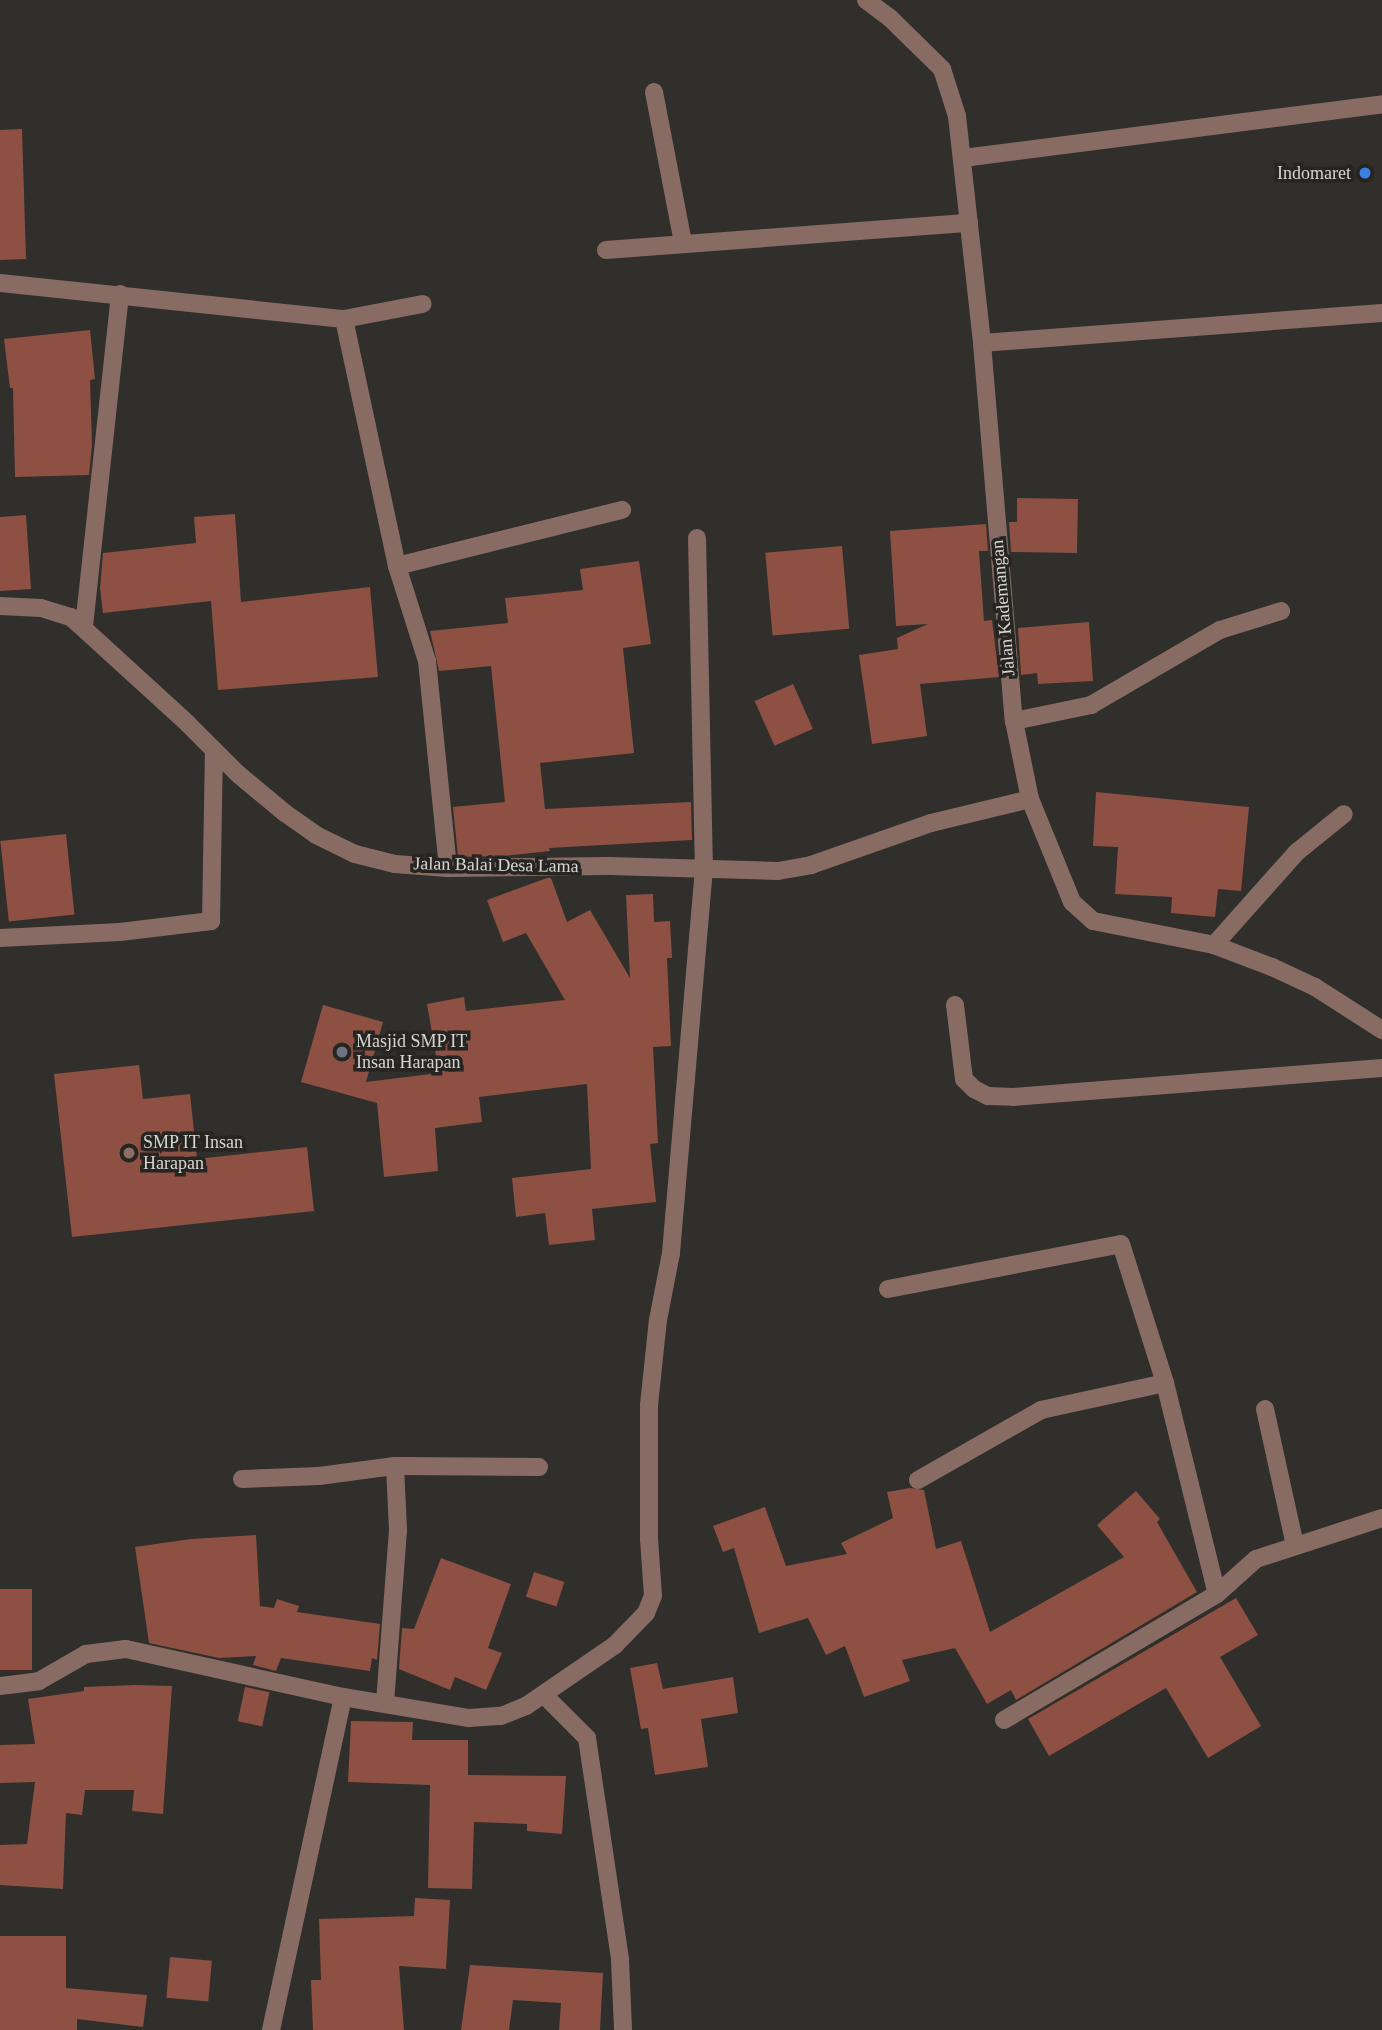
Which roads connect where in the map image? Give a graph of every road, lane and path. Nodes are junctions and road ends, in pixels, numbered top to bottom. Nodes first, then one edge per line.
1 (866, 0) edge
2 (654, 92) dead end
3 (1382, 104) edge
4 (963, 158) junction
5 (969, 222) junction
6 (683, 243) junction
7 (606, 250) dead end
8 (0, 283) edge
9 (120, 294) junction
10 (423, 304) dead end
11 (1382, 313) edge
12 (344, 319) junction
13 (982, 343) junction
14 (622, 510) dead end
15 (697, 538) dead end
16 (397, 566) junction
17 (0, 606) edge
18 (1281, 611) dead end
19 (84, 626) junction
20 (1014, 721) junction
21 (214, 750) junction
22 (1030, 799) junction
23 (1344, 814) dead end
24 (448, 869) junction
25 (704, 871) junction
26 (0, 938) edge
27 (1214, 945) junction
28 (955, 1005) dead end
29 (1382, 1030) edge
30 (1382, 1068) edge
31 (888, 1289) dead end
32 (1165, 1383) junction
33 (1265, 1409) dead end
34 (395, 1466) junction
35 (539, 1467) dead end
36 (242, 1479) dead end
37 (918, 1480) dead end
38 (1382, 1518) edge
39 (1295, 1546) junction
40 (1217, 1594) junction
41 (0, 1686) edge
42 (544, 1695) junction
43 (343, 1697) junction
44 (386, 1703) junction
45 (1004, 1720) dead end
46 (271, 2030) edge
47 (623, 2030) edge

1 - 4 street, Jalan Kademangan
2 - 6 street
3 - 4 street
4 - 5 street, Jalan Kademangan
5 - 6 street
5 - 13 street, Jalan Kademangan
6 - 7 street
8 - 9 street
9 - 12 street
9 - 19 street
10 - 12 street
11 - 13 street
12 - 16 street
13 - 20 street, Jalan Kademangan
14 - 16 street
15 - 25 street
16 - 24 street
17 - 19 street, Jalan Balai Desa Lama
18 - 20 street
19 - 21 street, Jalan Balai Desa Lama
20 - 22 street, Jalan Kademangan
21 - 24 street, Jalan Balai Desa Lama
21 - 26 street
22 - 25 street, Jalan Balai Desa Lama
22 - 27 street, Jalan Kademangan
23 - 27 street
24 - 25 street, Jalan Balai Desa Lama
25 - 42 street
27 - 29 street, Jalan Kademangan
28 - 30 street
31 - 32 street
32 - 37 street
32 - 40 street
33 - 39 street
34 - 35 street
34 - 36 street
34 - 44 street
38 - 39 street
39 - 40 street
40 - 45 street
41 - 43 street
42 - 44 street
42 - 47 street
43 - 44 street
43 - 46 street

